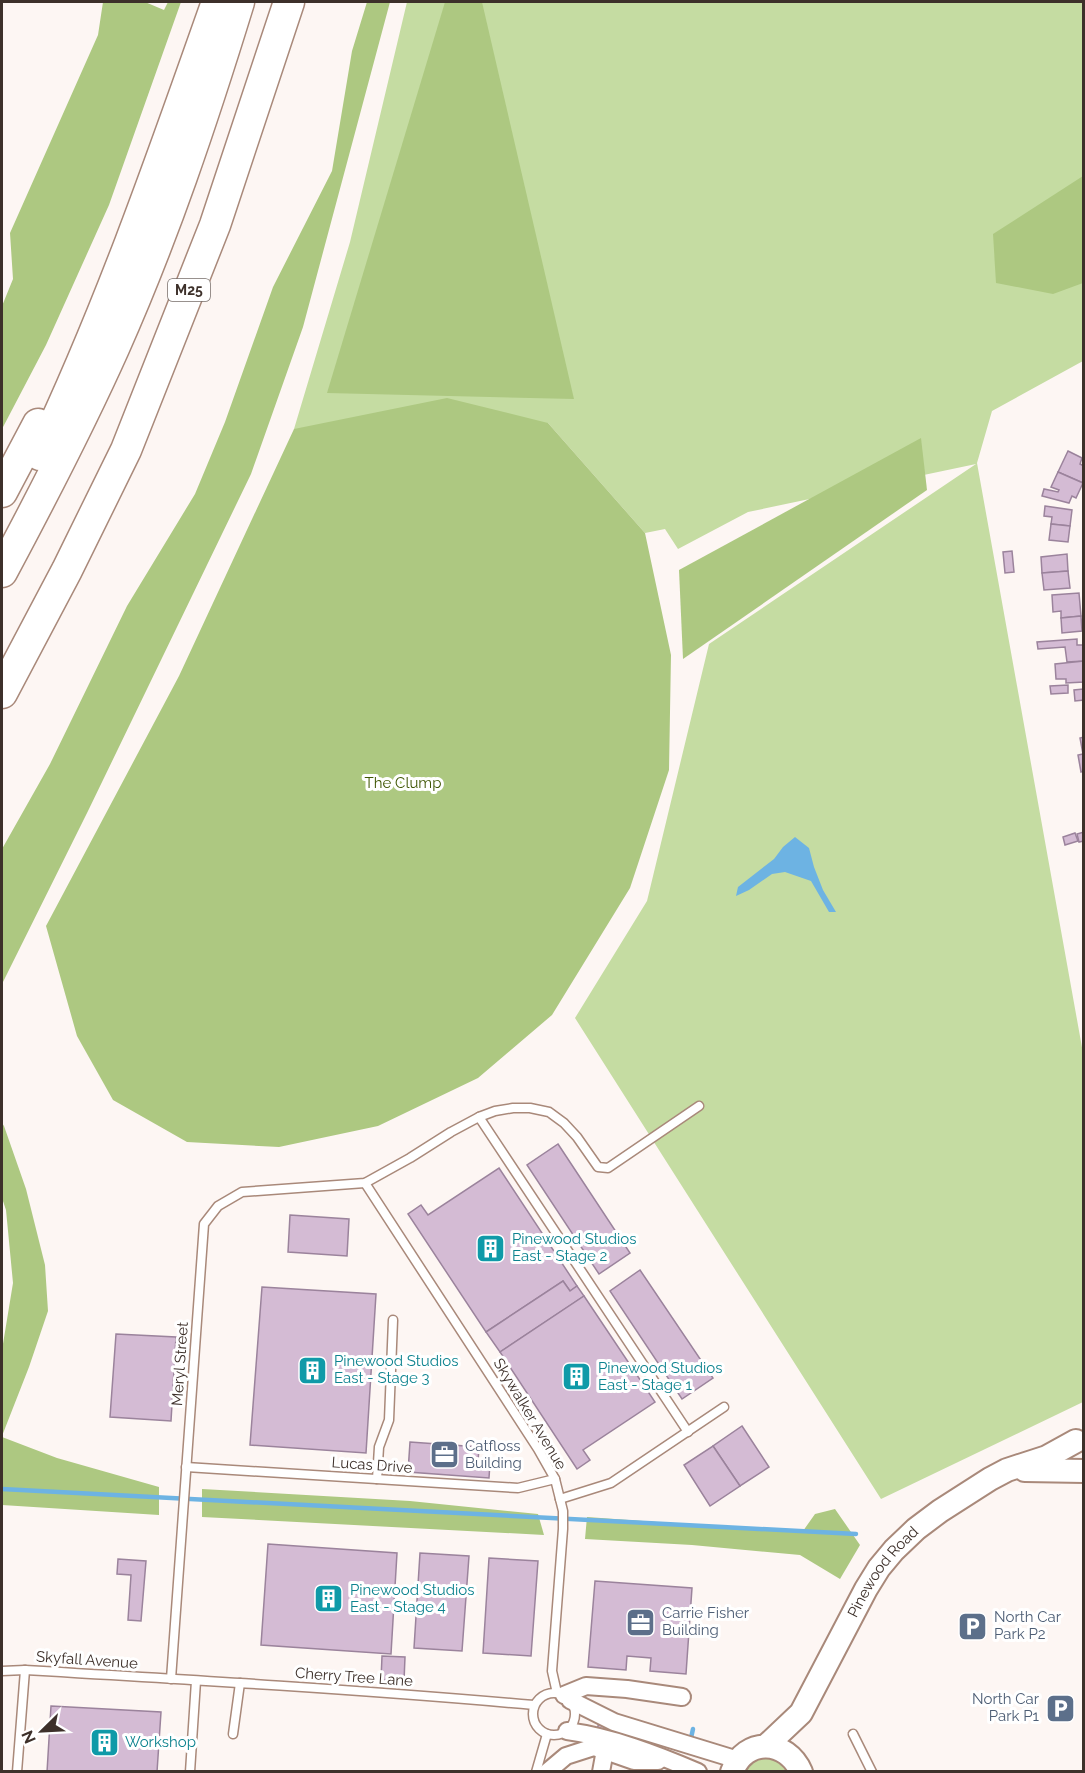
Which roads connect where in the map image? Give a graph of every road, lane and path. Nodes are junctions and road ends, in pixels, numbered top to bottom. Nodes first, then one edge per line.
1 (209, 2) edge
2 (218, 2) edge
3 (239, 2) edge
4 (289, 2) edge
5 (2, 492) edge
6 (2, 534) edge
7 (2, 572) edge
8 (2, 693) edge
9 (699, 1106) dead end
10 (480, 1117) junction
11 (365, 1182) junction
12 (393, 1320) dead end
13 (724, 1407) dead end
14 (688, 1432) junction
15 (1080, 1435) edge
16 (186, 1467) junction
17 (1083, 1467) edge
18 (1007, 1470) junction
19 (1083, 1472) edge
20 (376, 1479) junction
21 (555, 1479) junction
22 (560, 1500) junction
23 (25, 1670) junction
24 (2, 1671) edge
25 (171, 1679) junction
26 (196, 1681) junction
27 (240, 1683) junction
28 (564, 1696) junction
29 (682, 1697) dead end
30 (534, 1705) junction
31 (801, 1713) junction
32 (567, 1731) junction
33 (233, 1734) dead end
34 (547, 1734) junction
35 (853, 1734) dead end
36 (766, 1746) junction
37 (604, 1750) junction
38 (671, 1760) junction
39 (735, 1766) edge
40 (649, 1767) edge
41 (799, 1768) edge
42 (17, 1772) edge
43 (190, 1772) edge
44 (536, 1772) edge
45 (547, 1772) edge
46 (601, 1772) edge
47 (698, 1772) edge
48 (872, 1772) edge

1 - 5 highway
2 - 6 highway
3 - 7 highway
4 - 8 highway, M25
9 - 10 lane
10 - 11 lane
10 - 14 lane
11 - 16 lane, Meryl Street
11 - 21 lane, Skywalker Avenue
12 - 20 lane
13 - 14 lane
14 - 22 lane
15 - 17 street
15 - 18 street, Pinewood Road
16 - 20 lane, Lucas Drive
16 - 25 lane, Meryl Street
18 - 19 street
18 - 31 street, Pinewood Road
20 - 21 lane, Lucas Drive
21 - 22 lane, Skywalker Avenue
22 - 28 lane, Skywalker Avenue
23 - 24 lane, Skyfall Avenue
23 - 25 lane, Skyfall Avenue
23 - 42 lane
25 - 26 lane, Cherry Tree Lane
26 - 27 lane, Cherry Tree Lane
26 - 43 lane
27 - 30 lane, Cherry Tree Lane
27 - 33 lane
28 - 29 street
28 - 30 lane
28 - 32 lane
28 - 39 street
30 - 34 lane
31 - 36 street, Pinewood Road
31 - 41 street, Pinewood Road
32 - 34 lane
32 - 38 street
34 - 44 lane
35 - 48 lane
36 - 39 street, Pinewood Road
36 - 41 street
37 - 40 street
37 - 45 street
37 - 46 street
38 - 40 street
38 - 47 street

